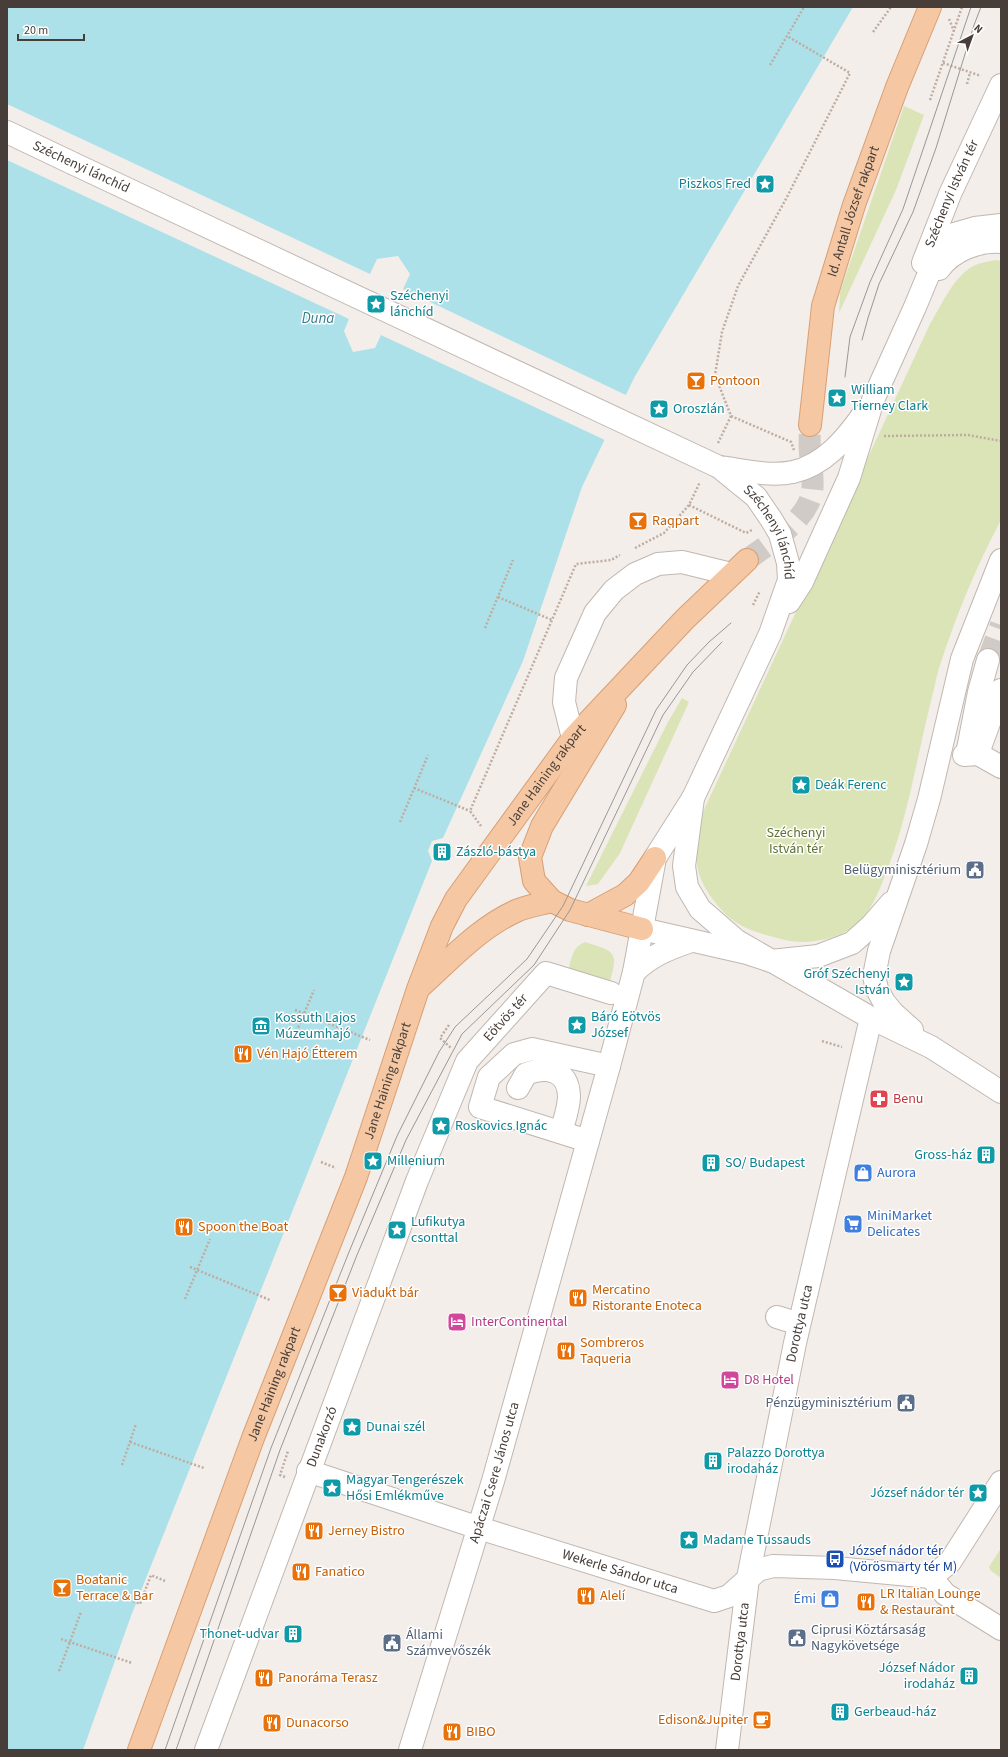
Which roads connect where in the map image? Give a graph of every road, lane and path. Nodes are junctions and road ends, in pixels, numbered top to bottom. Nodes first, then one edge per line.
1 (804, 7) edge
2 (891, 7) edge
3 (930, 7) edge
4 (962, 7) edge
5 (949, 19) dead end
6 (954, 31) junction
7 (874, 32) dead end
8 (787, 36) junction
9 (943, 63) junction
10 (770, 65) dead end
11 (970, 73) junction
12 (976, 75) dead end
13 (967, 84) dead end
14 (1001, 85) edge
15 (930, 100) dead end
16 (7, 132) edge
17 (1001, 225) edge
18 (1001, 242) edge
19 (915, 307) junction
20 (873, 400) junction
21 (731, 416) junction
22 (810, 425) tunnel mouth
23 (880, 437) dead end
24 (721, 438) dead end
25 (1001, 440) edge
26 (794, 451) dead end
27 (719, 467) junction
28 (689, 505) dead end
29 (746, 533) dead end
30 (513, 560) dead end
31 (747, 560) tunnel mouth
32 (1001, 560) edge
33 (731, 574) junction
34 (498, 597) junction
35 (552, 620) dead end
36 (485, 628) dead end
37 (770, 634) junction
38 (988, 660) tunnel mouth
39 (633, 672) junction
40 (1001, 690) edge
41 (573, 738) junction
42 (973, 754) junction
43 (428, 755) dead end
44 (938, 763) junction
45 (1001, 767) edge
46 (414, 788) junction
47 (693, 798) junction
48 (470, 812) dead end
49 (400, 822) dead end
50 (655, 858) junction
51 (898, 894) junction
52 (552, 901) junction
53 (588, 915) junction
54 (642, 929) junction
55 (691, 941) junction
56 (771, 961) junction
57 (634, 972) junction
58 (418, 989) junction
59 (314, 990) dead end
60 (611, 993) dead end
61 (295, 1010) dead end
62 (304, 1014) junction
63 (871, 1018) junction
64 (295, 1035) dead end
65 (370, 1040) dead end
66 (931, 1047) junction
67 (609, 1066) junction
68 (518, 1088) dead end
69 (1001, 1092) edge
70 (441, 1126) joint
71 (561, 1132) junction
72 (588, 1141) junction
73 (210, 1239) dead end
74 (190, 1267) dead end
75 (197, 1270) junction
76 (185, 1300) dead end
77 (270, 1300) dead end
78 (777, 1317) dead end
79 (797, 1333) junction
80 (136, 1424) dead end
81 (130, 1442) junction
82 (288, 1451) dead end
83 (122, 1465) dead end
84 (283, 1466) dead end
85 (204, 1468) dead end
86 (317, 1474) junction
87 (1001, 1482) edge
88 (479, 1528) junction
89 (931, 1577) junction
90 (748, 1578) junction
91 (165, 1581) dead end
92 (132, 1601) dead end
93 (81, 1612) dead end
94 (1001, 1629) edge
95 (61, 1639) dead end
96 (70, 1642) junction
97 (132, 1663) dead end
98 (59, 1672) dead end
99 (139, 1750) edge
100 (206, 1750) edge
101 (410, 1750) edge
102 (727, 1750) edge

1 - 8 path
2 - 7 path
3 - 22 main road, Id. Antall József rakpart
4 - 6 path
5 - 6 path
6 - 9 path
8 - 10 path
8 - 21 path
9 - 11 path
9 - 15 path
11 - 12 path
11 - 13 path
14 - 19 street, Széchenyi István tér
16 - 27 street, Széchenyi lánchíd, bridge
17 - 19 street, Széchenyi István tér
18 - 19 street, Széchenyi István tér
19 - 20 street, Széchenyi István tér
20 - 27 street, Széchenyi lánchíd
20 - 37 street
21 - 24 path
21 - 26 path
23 - 25 path
27 - 37 street, Széchenyi lánchíd
28 - 29 path
30 - 34 path
31 - 33 main road, Jane Haining rakpart
32 - 44 street
33 - 39 main road, Jane Haining rakpart
33 - 41 street
34 - 35 path
34 - 36 path
37 - 47 street
38 - 42 street
39 - 41 main road, Jane Haining rakpart
39 - 52 main road
40 - 42 street
41 - 58 main road, Jane Haining rakpart
42 - 44 street
42 - 45 street
43 - 46 path
44 - 51 street
46 - 48 path
46 - 49 path
47 - 50 street
47 - 56 street
50 - 53 main road
50 - 54 street
51 - 56 street
51 - 66 street
52 - 53 main road
52 - 58 main road
53 - 54 main road
54 - 55 street
54 - 57 street
55 - 56 street
55 - 57 street
56 - 63 street
57 - 67 street
58 - 99 main road, Jane Haining rakpart
59 - 62 path
60 - 70 street, Eötvös tér
61 - 62 path, bridge
62 - 64 path
62 - 65 path, bridge
63 - 66 street
63 - 79 street, Dorottya utca
66 - 69 street
67 - 71 street
67 - 72 street
68 - 71 street
70 - 86 street, Dunakorzó
71 - 72 street
72 - 88 street, Apáczai Csere János utca
73 - 75 path
74 - 75 path, bridge
75 - 76 path
75 - 77 path, bridge
78 - 79 street
79 - 90 street, Dorottya utca
80 - 81 path
81 - 83 path
81 - 85 path
82 - 84 path
86 - 88 street, Wekerle Sándor utca
86 - 100 street, Dunakorzó
87 - 89 street
88 - 90 street, Wekerle Sándor utca
88 - 101 street, Apáczai Csere János utca
89 - 90 street, Wekerle Sándor utca
89 - 94 street
90 - 102 street, Dorottya utca
91 - 92 path
93 - 96 path
95 - 96 path, bridge
96 - 97 path, bridge
96 - 98 path

